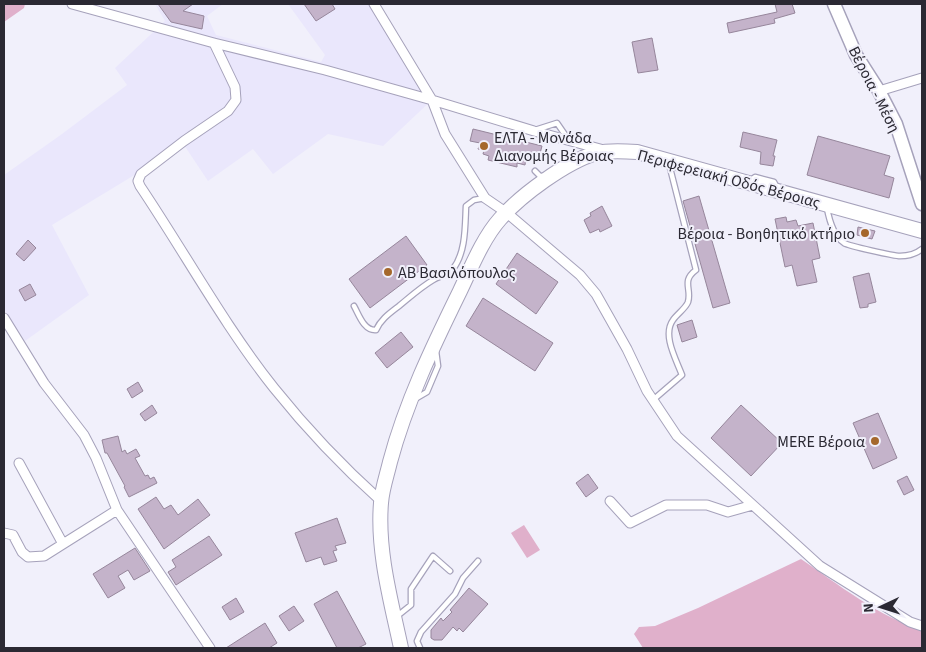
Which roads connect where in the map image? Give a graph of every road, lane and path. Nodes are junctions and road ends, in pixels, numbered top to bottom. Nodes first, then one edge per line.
1 (72, 4) edge
2 (375, 4) edge
3 (834, 4) edge
4 (214, 43) junction
5 (922, 78) edge
6 (879, 91) junction
7 (432, 100) junction
8 (609, 151) junction
9 (668, 160) junction
10 (535, 170) dead end
11 (552, 176) junction
12 (485, 198) junction
13 (826, 204) junction
14 (922, 204) edge
15 (507, 213) junction
16 (922, 231) edge
17 (922, 249) edge
18 (354, 306) dead end
19 (4, 318) edge
20 (653, 400) junction
21 (19, 463) dead end
22 (381, 501) junction
23 (610, 501) dead end
24 (753, 506) junction
25 (117, 510) junction
26 (4, 532) edge
27 (63, 544) junction
28 (478, 561) dead end
29 (450, 571) dead end
30 (395, 618) junction
31 (922, 626) edge
32 (210, 648) edge
33 (401, 648) edge
34 (420, 648) edge

1 - 4 street
2 - 7 street
3 - 6 street, Βέροια - Μέση
4 - 7 street
4 - 22 street
5 - 6 street
6 - 14 street, Βέροια - Μέση
7 - 8 street
7 - 12 street
8 - 9 main road, Περιφερειακή Οδός Βέροιας
8 - 11 main road, Περιφερειακή Οδός Βέροιας
9 - 13 main road, Περιφερειακή Οδός Βέροιας
9 - 20 lane
10 - 11 lane
11 - 15 main road, Περιφερειακή Οδός Βέροιας
12 - 15 street
12 - 18 lane
13 - 16 main road, Περιφερειακή Οδός Βέροιας
13 - 17 lane
15 - 20 street
15 - 22 main road, Περιφερειακή Οδός Βέροιας
19 - 25 street
20 - 24 street
21 - 27 street
22 - 30 main road, Περιφερειακή Οδός Βέροιας
23 - 24 street
24 - 31 street
25 - 27 street
25 - 32 street
26 - 27 street
28 - 34 lane
29 - 30 lane
30 - 33 main road, Περιφερειακή Οδός Βέροιας

